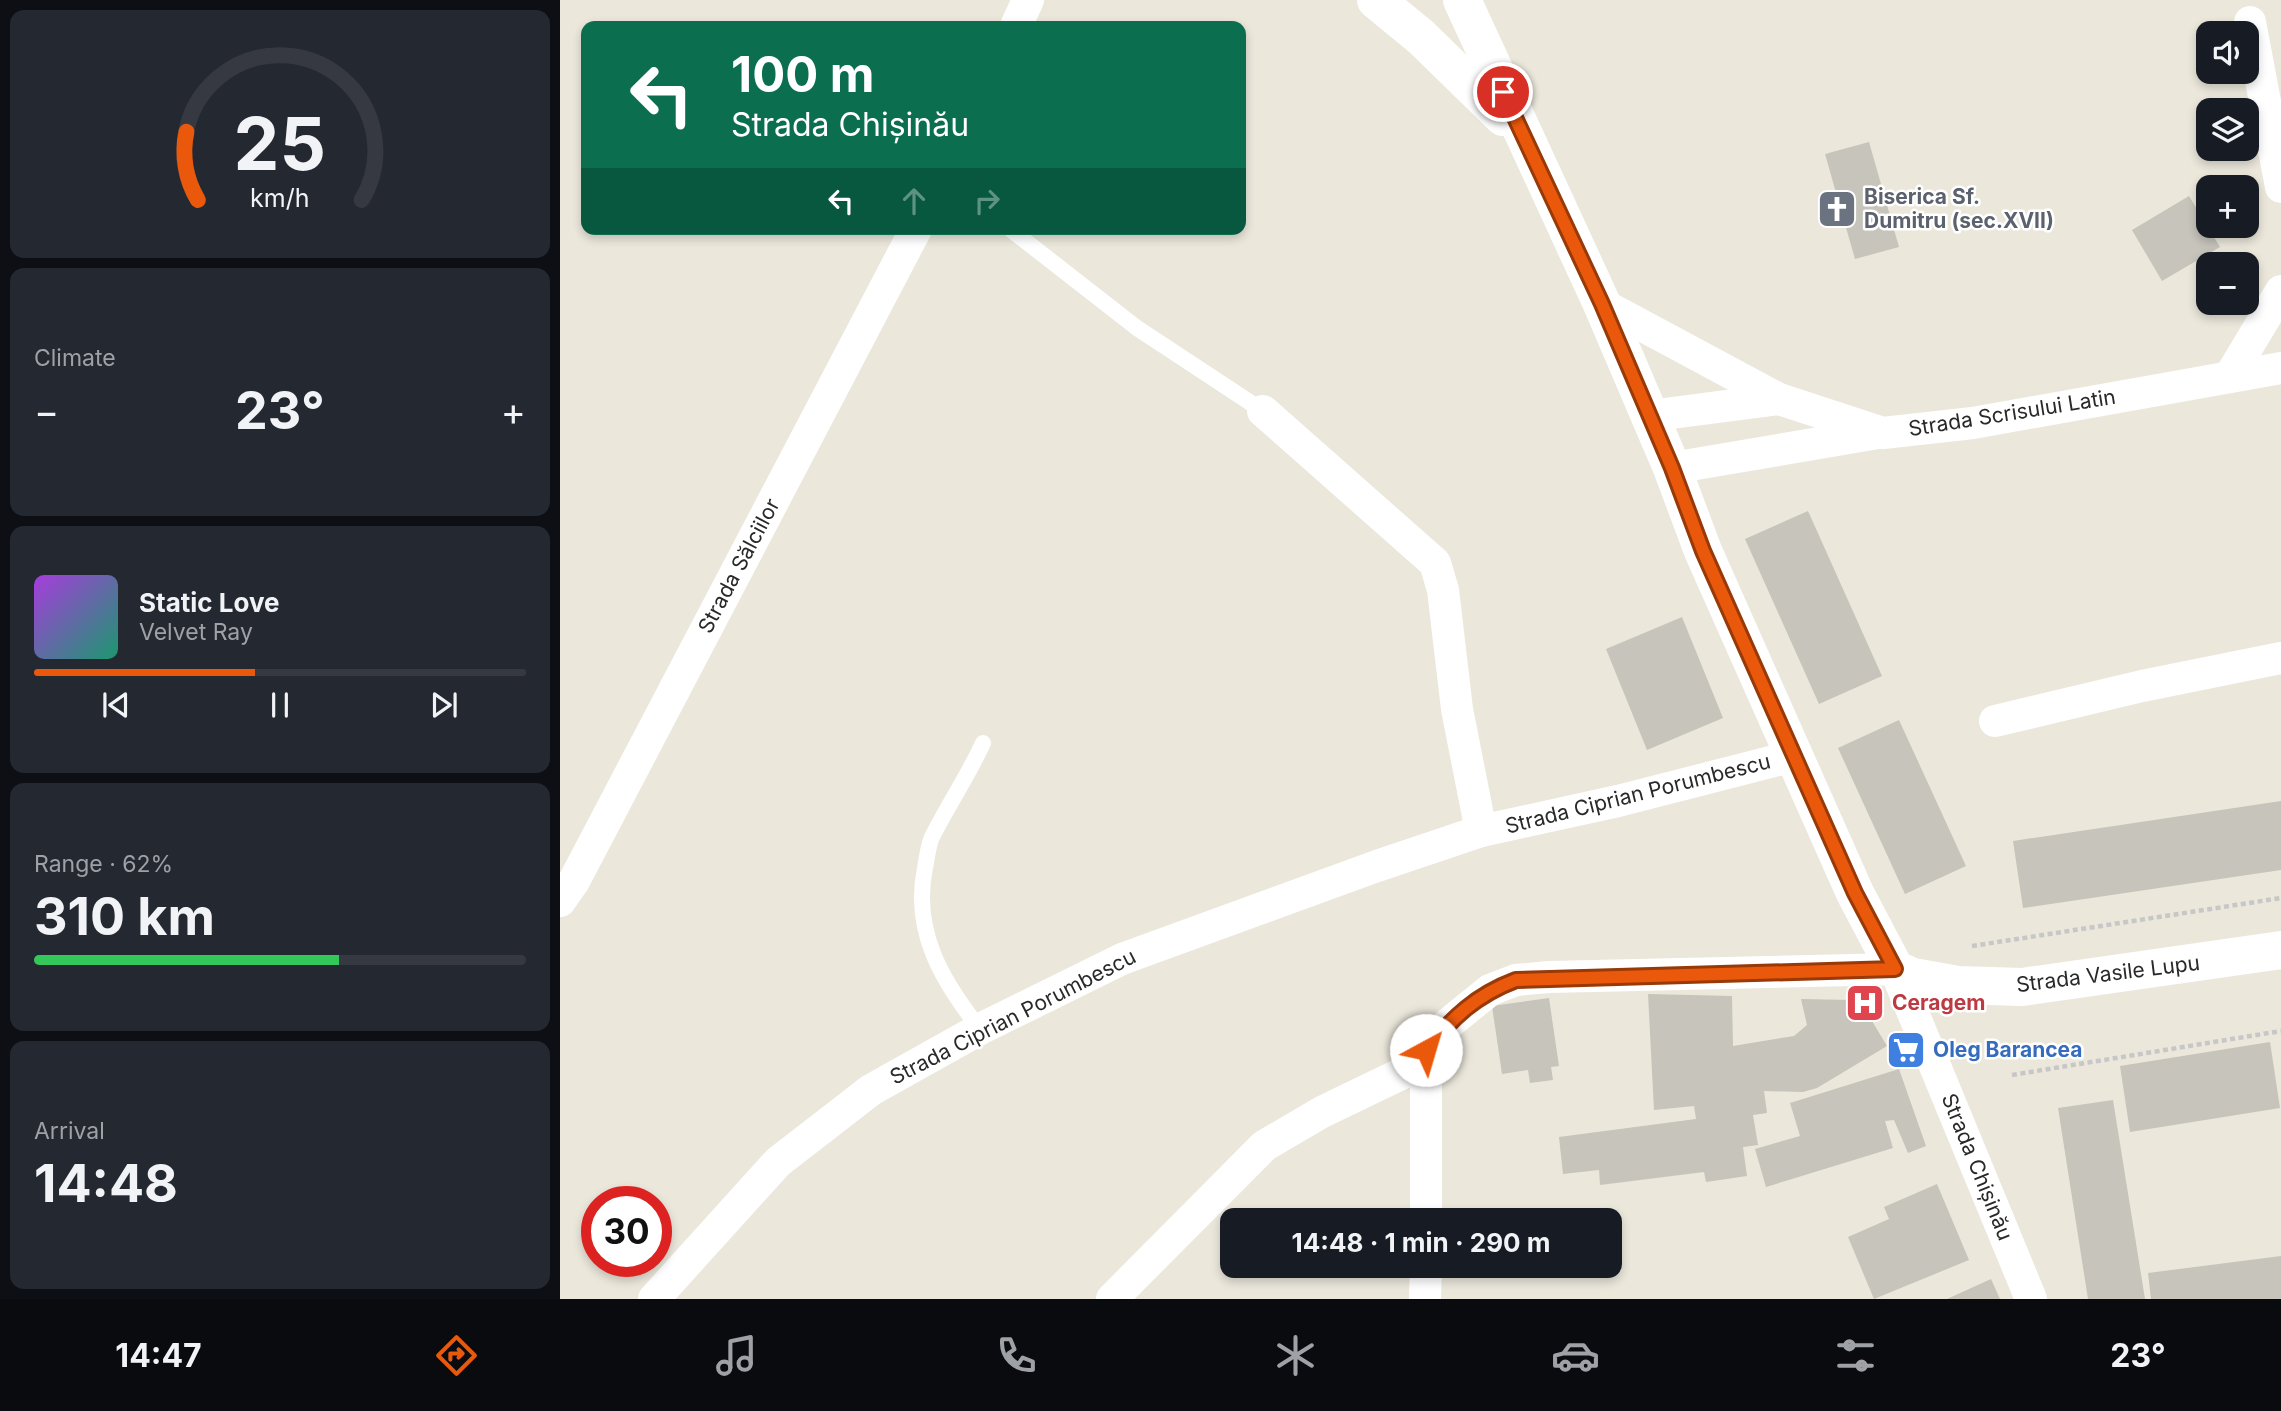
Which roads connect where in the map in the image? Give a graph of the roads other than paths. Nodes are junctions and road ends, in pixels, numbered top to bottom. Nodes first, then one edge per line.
1 (1028, 0) edge
2 (1376, 0) edge
3 (1462, 0) edge
4 (1018, 21) edge
5 (2259, 70) edge
6 (1526, 142) junction
7 (2281, 187) edge
8 (913, 235) edge
9 (1018, 235) edge
10 (2281, 291) edge
11 (1602, 304) junction
12 (2281, 368) edge
13 (2230, 376) junction
14 (1779, 399) junction
15 (1263, 411) joint
16 (1649, 416) junction
17 (1883, 433) junction
18 (1672, 468) junction
19 (2281, 659) edge
20 (1994, 721) dead end
21 (983, 743) dead end
22 (1794, 756) junction
23 (1481, 831) junction
24 (560, 901) edge
25 (2281, 950) edge
26 (1895, 969) junction
27 (980, 1029) junction
28 (1426, 1050) junction
29 (1426, 1208) edge
30 (1426, 1278) edge
31 (654, 1299) edge
32 (1112, 1299) edge
33 (1425, 1299) edge
34 (2031, 1299) edge

1 - 4 street
2 - 6 main road
3 - 6 main road, Strada Chișinău
5 - 7 street
6 - 11 main road, Strada Chișinău
8 - 24 street, Strada Sălciilor
9 - 15 lane
10 - 13 street
11 - 14 street, Strada Scrisului Latin
11 - 16 main road, Strada Chișinău
12 - 13 street, Strada Scrisului Latin
13 - 17 street, Strada Scrisului Latin
14 - 16 street
14 - 17 street, Strada Scrisului Latin
15 - 23 street, Strada Ciprian Porumbescu
16 - 18 main road, Strada Chișinău
17 - 18 street
18 - 22 main road, Strada Chișinău
19 - 20 street
21 - 27 lane
22 - 23 street, Strada Ciprian Porumbescu
22 - 26 main road, Strada Chișinău
23 - 27 street, Strada Ciprian Porumbescu
25 - 26 main road, Strada Vasile Lupu
26 - 28 street
26 - 34 street, Strada Chișinău
27 - 31 street, Strada Ciprian Porumbescu
28 - 29 street
28 - 32 street
30 - 33 street

